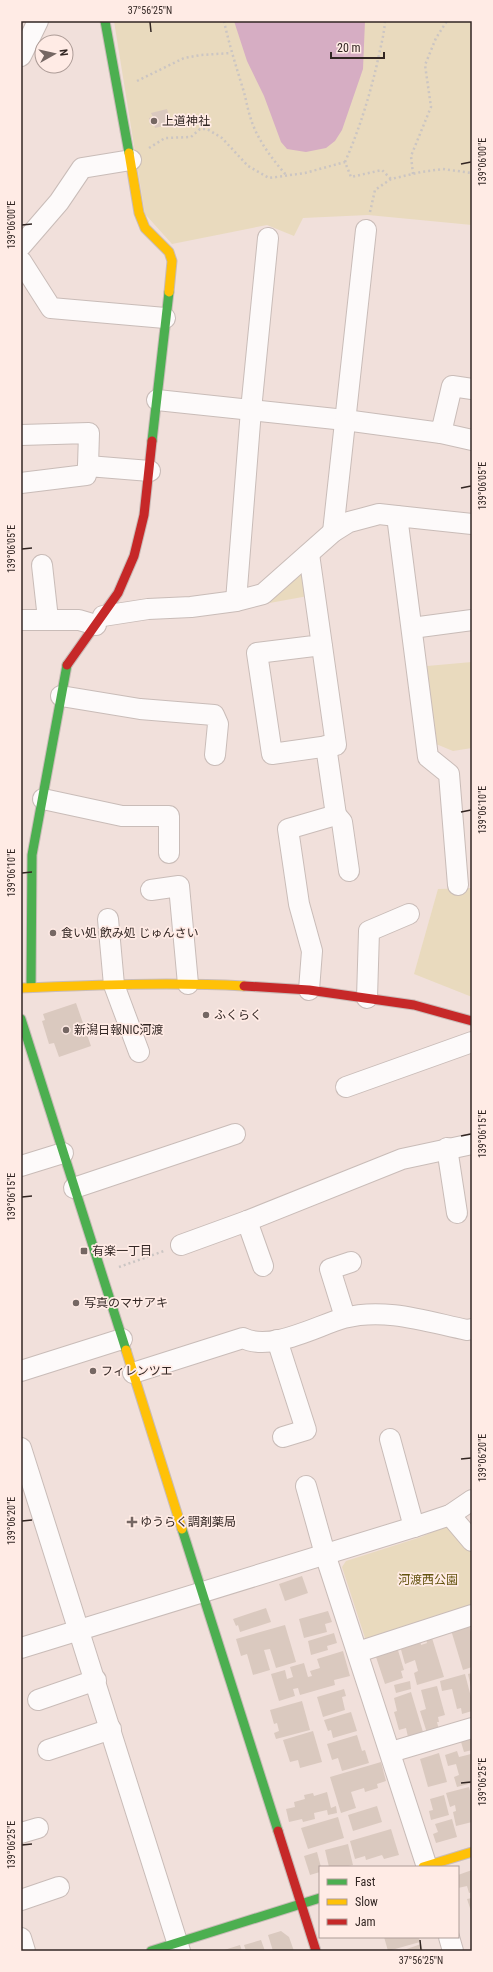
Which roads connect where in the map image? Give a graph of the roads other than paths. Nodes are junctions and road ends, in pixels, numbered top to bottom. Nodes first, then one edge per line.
1 (38, 21) edge
2 (105, 21) edge
3 (21, 56) edge
4 (131, 158) junction
5 (366, 230) road end
6 (268, 238) dead end
7 (21, 246) edge
8 (21, 261) edge
9 (166, 318) junction
10 (472, 389) edge
11 (157, 400) junction
12 (251, 410) junction
13 (345, 420) junction
14 (441, 433) junction
15 (21, 436) edge
16 (472, 440) edge
17 (88, 466) junction
18 (150, 471) junction
19 (21, 483) edge
20 (398, 516) junction
21 (472, 524) edge
22 (333, 532) junction
23 (309, 554) junction
24 (42, 565) dead end
25 (236, 601) junction
26 (48, 619) junction
27 (21, 620) edge
28 (99, 620) junction
29 (472, 620) edge
30 (412, 628) junction
31 (322, 645) junction
32 (61, 696) junction
33 (326, 746) junction
34 (216, 755) dead end
35 (43, 799) junction
36 (336, 815) junction
37 (169, 853) dead end
38 (349, 871) dead end
39 (458, 885) dead end
40 (151, 890) dead end
41 (409, 914) dead end
42 (108, 919) dead end
43 (188, 984) junction
44 (114, 985) junction
45 (31, 987) junction
46 (21, 988) edge
47 (309, 990) junction
48 (366, 998) junction
49 (21, 1019) edge
50 (472, 1021) edge
51 (472, 1042) edge
52 (139, 1052) dead end
53 (346, 1087) dead end
54 (235, 1134) dead end
55 (472, 1144) edge
56 (447, 1148) junction
57 (63, 1153) junction
58 (21, 1166) edge
59 (74, 1188) junction
60 (457, 1213) dead end
61 (247, 1221) junction
62 (181, 1245) road end
63 (352, 1262) dead end
64 (263, 1266) dead end
65 (345, 1318) junction
66 (472, 1329) edge
67 (122, 1339) junction
68 (276, 1340) junction
69 (21, 1371) edge
70 (133, 1373) junction
71 (283, 1438) dead end
72 (390, 1439) dead end
73 (21, 1448) edge
74 (306, 1486) dead end
75 (472, 1500) edge
76 (450, 1515) junction
77 (414, 1527) junction
78 (472, 1541) edge
79 (325, 1554) junction
80 (202, 1593) junction
81 (472, 1615) edge
82 (80, 1631) junction
83 (21, 1648) edge
84 (358, 1652) junction
85 (96, 1680) junction
86 (38, 1700) dead end
87 (472, 1728) edge
88 (111, 1729) junction
89 (48, 1750) dead end
90 (391, 1752) junction
91 (472, 1852) edge
92 (426, 1866) edge
93 (429, 1866) edge
94 (59, 1887) dead end
95 (319, 1898) edge
96 (21, 1900) edge
97 (301, 1904) junction
98 (21, 1938) edge
99 (449, 1938) edge
100 (179, 1947) edge
101 (25, 1951) edge
102 (151, 1951) edge
103 (316, 1951) edge
104 (453, 1951) edge

1 - 3 street
2 - 4 street
4 - 7 street
4 - 9 street
5 - 13 street
6 - 12 street
8 - 9 street
9 - 11 street
10 - 14 street
11 - 12 street
11 - 18 street
12 - 13 street
12 - 25 street
13 - 14 street
13 - 22 street
14 - 16 street
15 - 17 street
17 - 18 street
17 - 19 street
18 - 28 street
20 - 21 street
20 - 22 street
20 - 30 street
22 - 23 street
23 - 25 street
23 - 31 street
24 - 26 street
25 - 28 street
26 - 27 street
26 - 28 street
28 - 32 street
29 - 30 street
30 - 39 street
31 - 33 street
31 - 33 street
32 - 34 street
32 - 35 street
33 - 36 street
35 - 37 street
35 - 45 street
36 - 38 street
36 - 47 street
40 - 43 street
41 - 48 street
42 - 44 street
43 - 44 street
43 - 47 street
44 - 45 street
44 - 52 street
45 - 46 street
47 - 48 street
48 - 50 street
49 - 57 street
51 - 53 street
54 - 59 street
55 - 56 street
56 - 60 street
56 - 61 street
57 - 58 street
57 - 59 street
59 - 67 street
61 - 62 street
61 - 64 street
63 - 65 street
65 - 66 street
65 - 68 street
67 - 69 street
67 - 70 street
68 - 70 street
68 - 71 street
70 - 80 street
72 - 77 street
73 - 82 street
74 - 79 street
75 - 76 street
76 - 77 street
76 - 78 street
77 - 79 street
79 - 80 street
79 - 84 street
80 - 82 street
80 - 97 street
81 - 84 street
82 - 83 street
82 - 85 street
84 - 90 street
85 - 86 street
85 - 88 street
87 - 90 street
88 - 89 street
88 - 100 street
90 - 92 street
91 - 93 street
94 - 96 street
95 - 97 street
97 - 100 street
97 - 103 street
98 - 101 street
99 - 104 street
100 - 102 street

